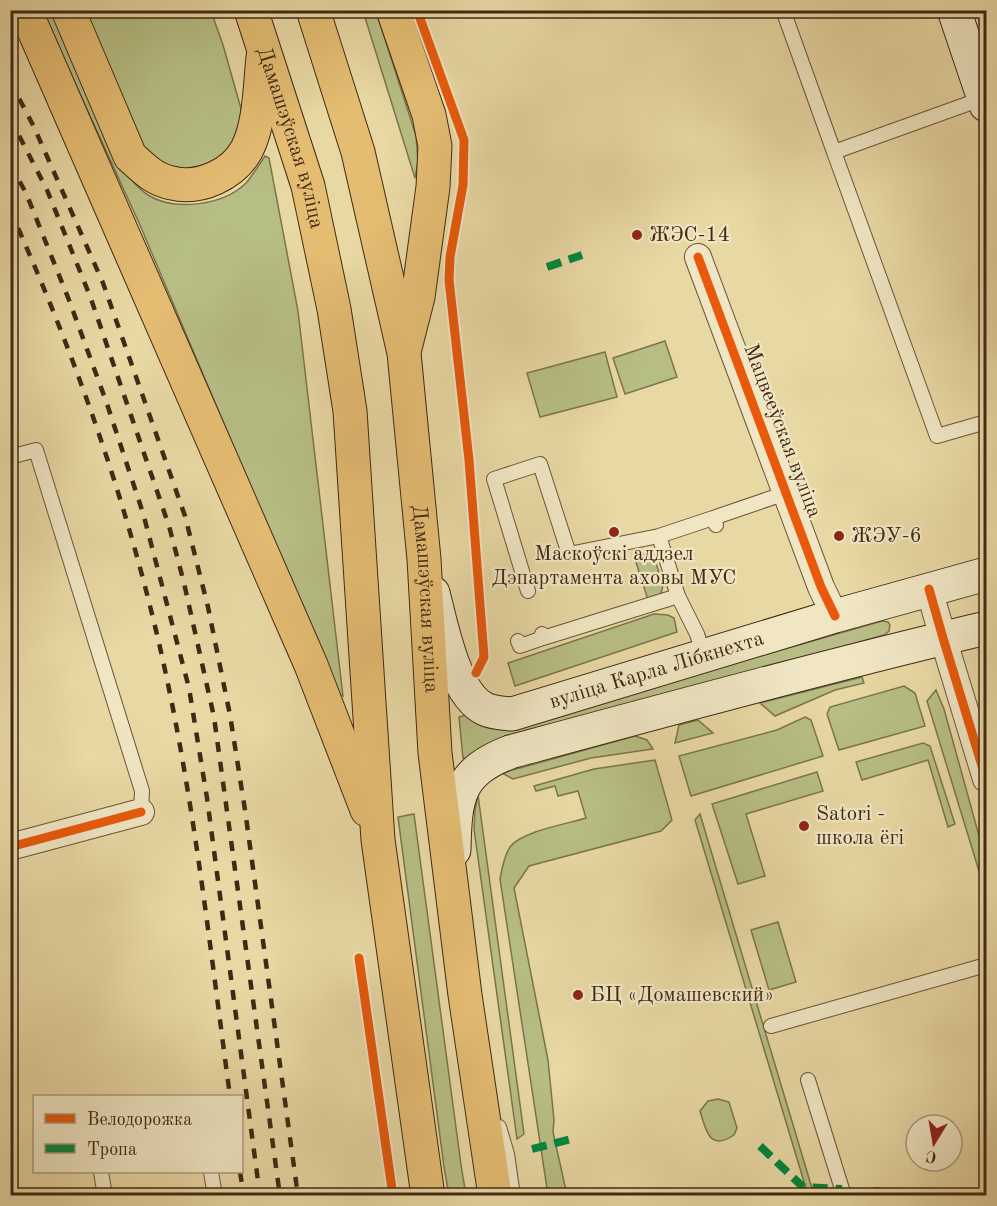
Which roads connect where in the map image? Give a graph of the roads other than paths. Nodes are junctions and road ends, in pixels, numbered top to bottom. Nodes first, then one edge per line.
1 (26, 10) edge
2 (68, 10) edge
3 (251, 10) edge
4 (313, 10) edge
5 (393, 10) edge
6 (783, 10) edge
7 (954, 10) edge
8 (264, 46) junction
9 (986, 101) edge
10 (834, 152) junction
11 (698, 257) dead end
12 (404, 353) junction
13 (987, 422) edge
14 (10, 457) edge
15 (786, 493) junction
16 (659, 536) junction
17 (424, 560) junction
18 (987, 574) edge
19 (929, 589) junction
20 (528, 591) dead end
21 (678, 596) junction
22 (835, 616) junction
23 (583, 623) dead end
24 (987, 628) edge
25 (943, 638) junction
26 (704, 656) junction
27 (987, 779) edge
28 (141, 812) joint
29 (378, 840) junction
30 (10, 846) edge
31 (453, 887) junction
32 (987, 964) edge
33 (771, 1026) dead end
34 (474, 1061) junction
35 (808, 1080) dead end
36 (101, 1173) edge
37 (211, 1173) edge
38 (105, 1196) edge
39 (214, 1196) edge
40 (428, 1196) edge
41 (495, 1196) edge
42 (513, 1196) edge
43 (846, 1196) edge

1 - 29 main road
2 - 8 main road
3 - 8 main road, Дамашэўская вуліца
4 - 12 main road, Дамашэўская вуліца
5 - 12 main road
6 - 10 lane
7 - 9 main road
8 - 29 main road, Дамашэўская вуліца
9 - 10 lane
10 - 13 lane
11 - 15 street, Мацвееўская вуліца
12 - 17 main road, Дамашэўская вуліца
14 - 28 lane
15 - 16 lane
15 - 22 street, Мацвееўская вуліца
16 - 20 lane
16 - 21 lane
17 - 26 main road, вуліца Карла Лібкнехта
17 - 31 main road, Дамашэўская вуліца
18 - 19 main road, вуліца Карла Лібкнехта
19 - 22 main road, вуліца Карла Лібкнехта
19 - 25 street
21 - 23 lane
21 - 26 lane
22 - 26 main road, вуліца Карла Лібкнехта
24 - 25 main road, вуліца Карла Лібкнехта
25 - 27 street
25 - 31 main road, вуліца Карла Лібкнехта
28 - 30 street
29 - 40 main road, Дамашэўская вуліца
31 - 34 main road, Дамашэўская вуліца
32 - 33 lane
34 - 41 main road, Дамашэўская вуліца
34 - 42 lane
35 - 43 lane
36 - 38 lane
37 - 39 lane

